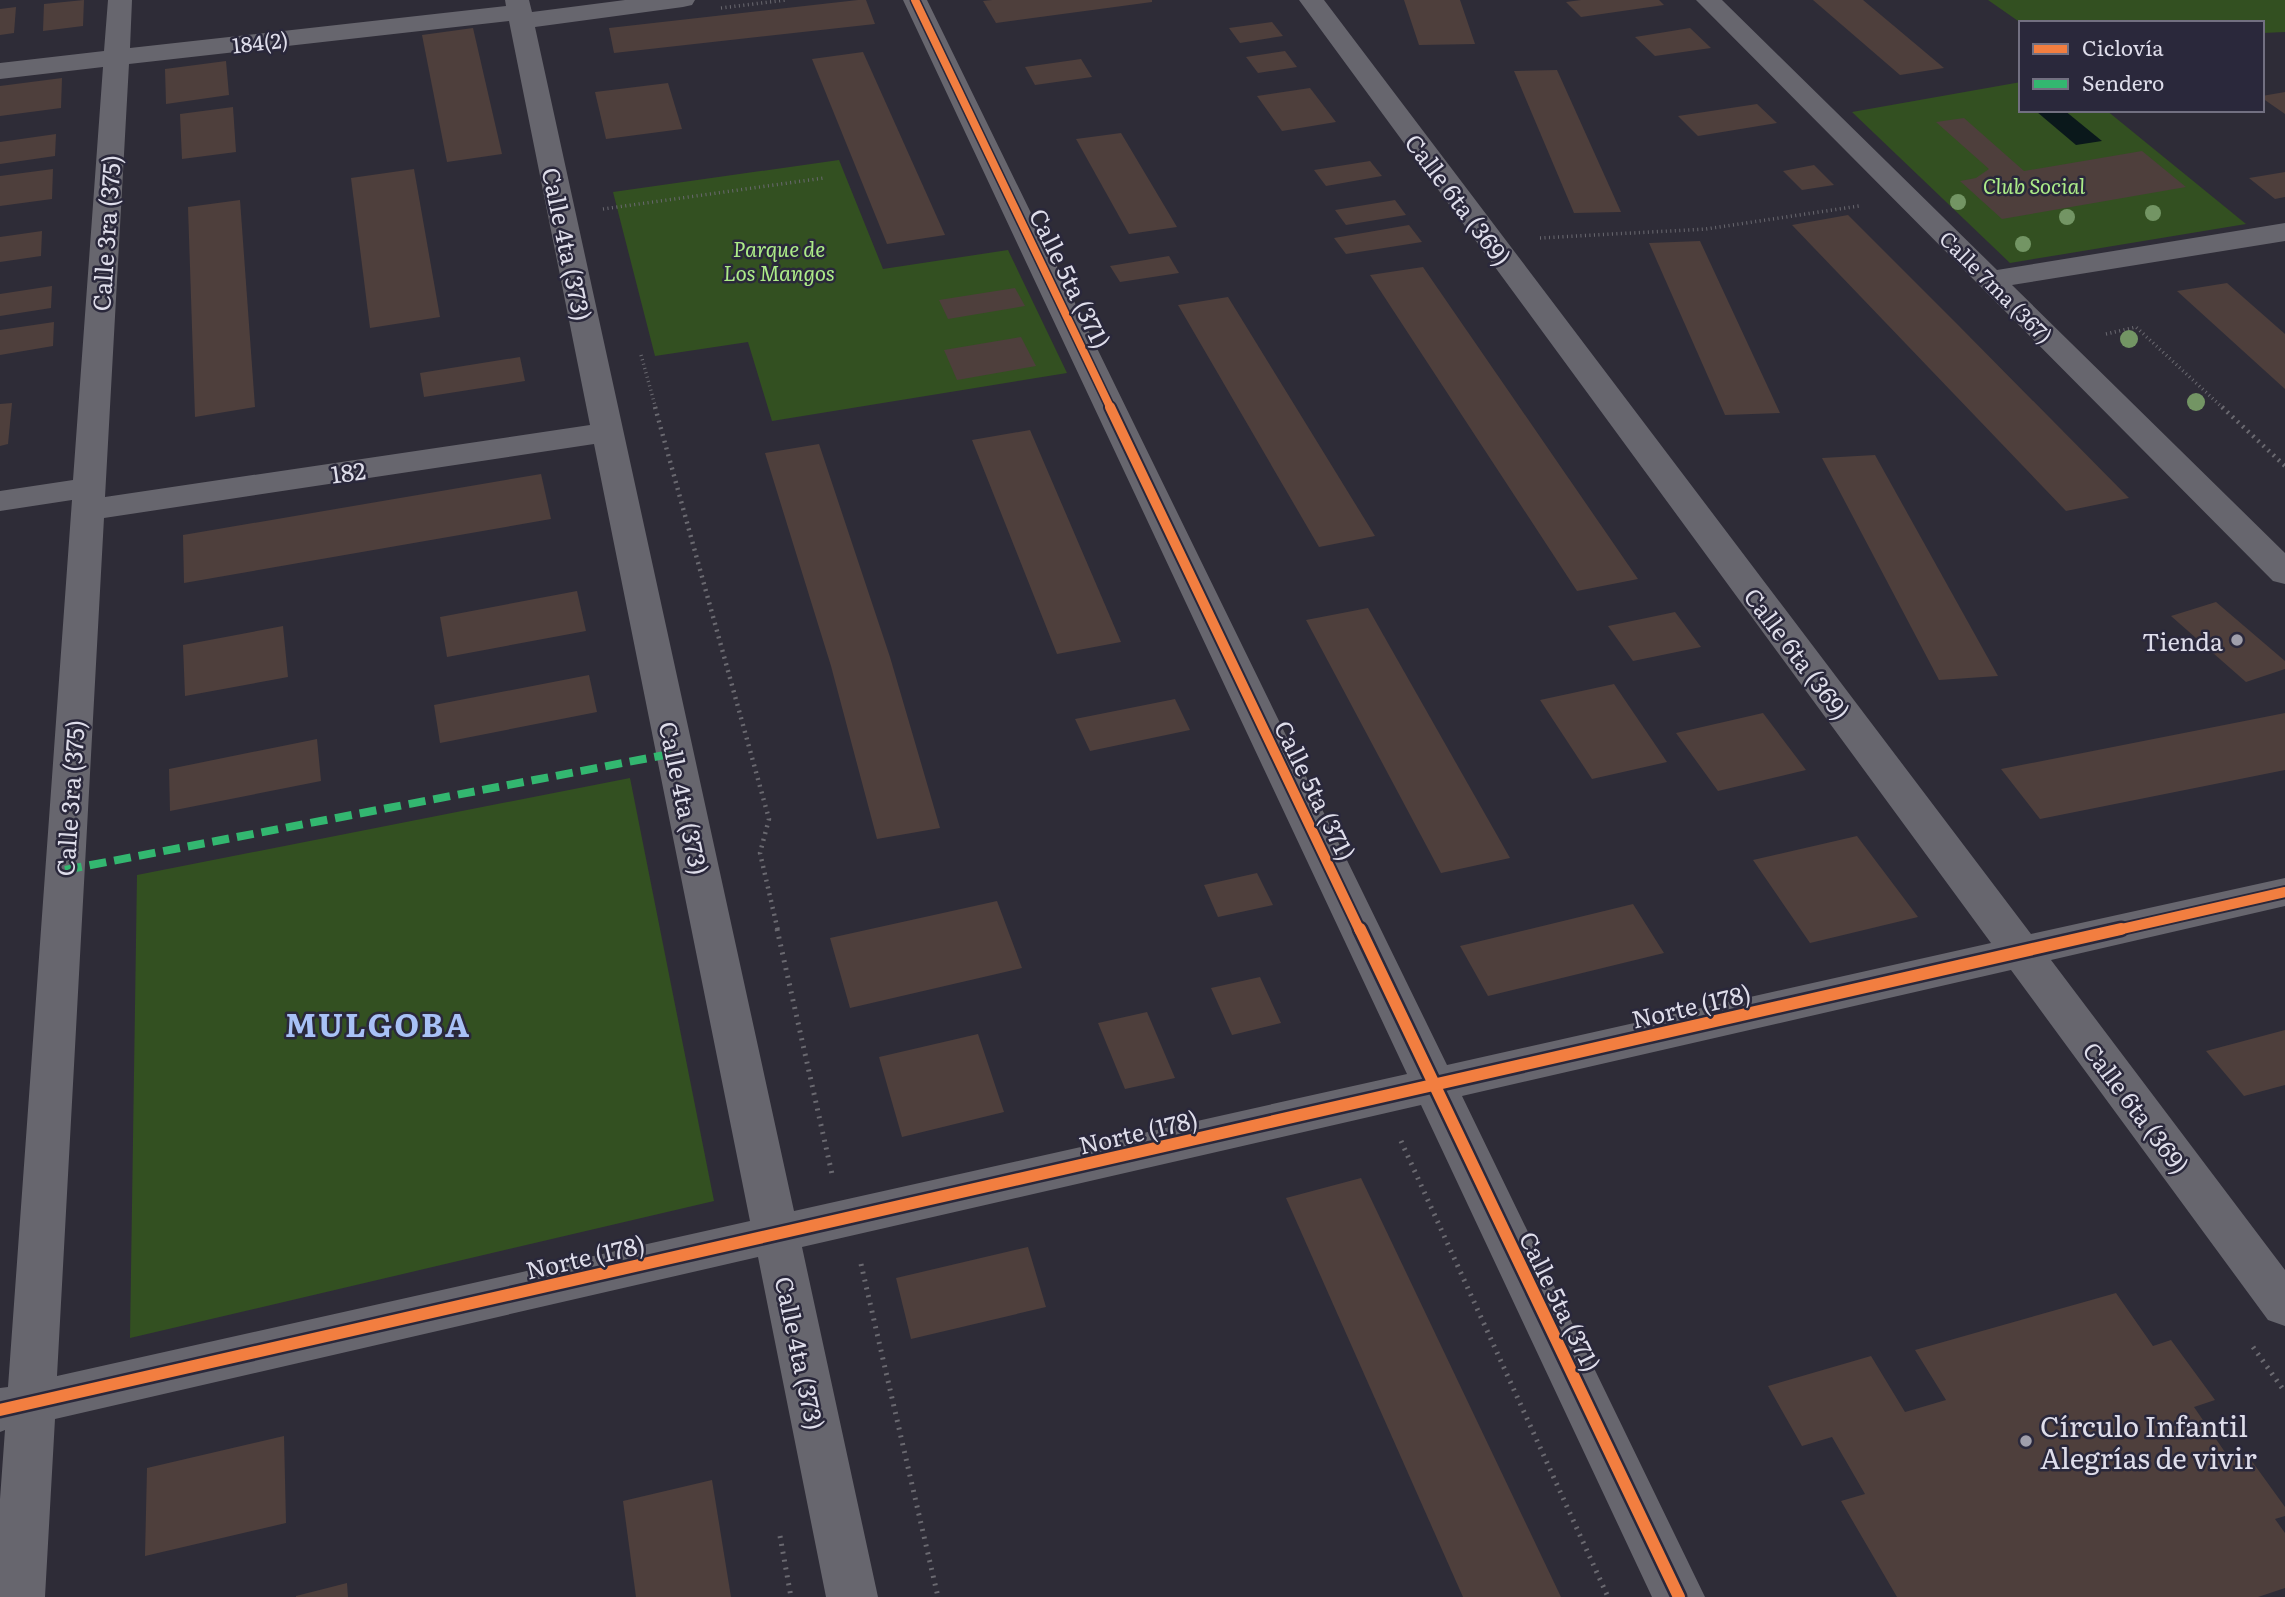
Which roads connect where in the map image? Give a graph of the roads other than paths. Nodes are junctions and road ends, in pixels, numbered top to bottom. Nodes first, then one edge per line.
1 (120, 0) edge
2 (683, 0) edge
3 (915, 0) edge
4 (1311, 0) edge
5 (1708, 0) edge
6 (519, 11) edge
7 (116, 57) junction
8 (0, 71) edge
9 (2285, 232) edge
10 (1990, 280) junction
11 (608, 432) junction
12 (88, 499) junction
13 (0, 501) edge
14 (2285, 573) edge
15 (2285, 892) edge
16 (2021, 952) junction
17 (1434, 1085) junction
18 (776, 1235) junction
19 (2285, 1306) edge
20 (15, 1407) edge
21 (19, 1597) edge
22 (852, 1597) edge
23 (1679, 1597) edge

1 - 7 street, Calle 3ra (375)
2 - 6 street, 184(2)
3 - 17 street, Calle 5ta (371)
4 - 16 street, Calle 6ta (369)
5 - 10 street, Calle 7ma (367)
6 - 7 street, 184(2)
6 - 11 street, Calle 4ta (373)
7 - 8 street, 184(2)
7 - 12 street, Calle 3ra (375)
9 - 10 street
10 - 14 street, Calle 7ma (367)
11 - 12 street, 182
11 - 18 street, Calle 4ta (373)
12 - 13 street, 182
12 - 20 street, Calle 3ra (375)
15 - 16 street, Norte (178)
16 - 17 street, Norte (178)
16 - 19 street, Calle 6ta (369)
17 - 18 street, Norte (178)
17 - 23 street, Calle 5ta (371)
18 - 20 street, Norte (178)
18 - 22 street, Calle 4ta (373)
20 - 21 street, Calle 3ra (375)

